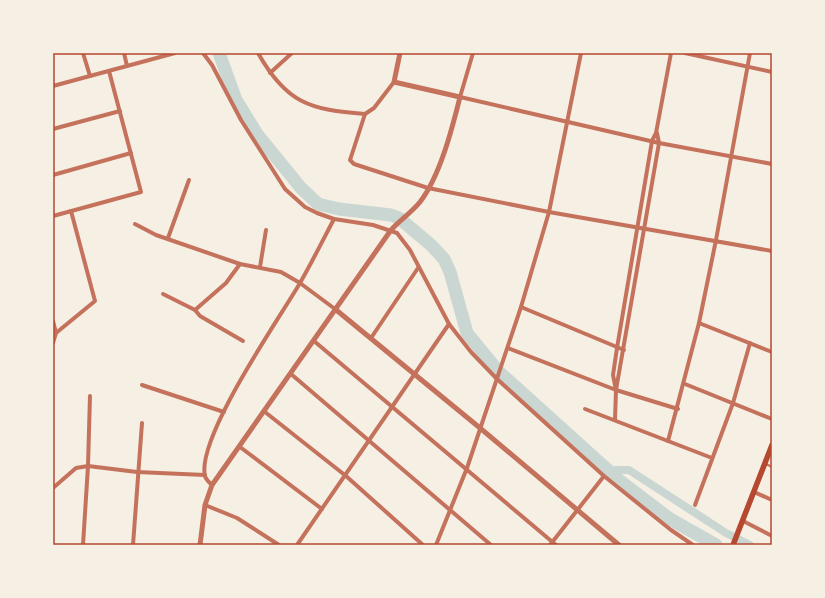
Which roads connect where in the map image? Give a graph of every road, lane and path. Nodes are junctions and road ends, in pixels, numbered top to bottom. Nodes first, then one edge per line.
1 (83, 53) edge
2 (124, 53) edge
3 (175, 53) edge
4 (203, 53) edge
5 (258, 53) edge
6 (292, 53) edge
7 (400, 53) edge
8 (473, 53) edge
9 (581, 53) edge
10 (671, 53) edge
11 (685, 53) edge
12 (750, 53) edge
13 (127, 66) junction
14 (747, 66) junction
15 (109, 71) junction
16 (772, 72) edge
17 (270, 73) junction
18 (90, 76) junction
19 (394, 82) junction
20 (53, 86) edge
21 (460, 97) junction
22 (120, 111) junction
23 (365, 114) junction
24 (568, 121) junction
25 (53, 129) edge
26 (656, 133) junction
27 (652, 141) junction
28 (659, 143) junction
29 (131, 153) junction
30 (732, 157) junction
31 (772, 164) edge
32 (53, 175) edge
33 (189, 180) dead end
34 (428, 188) junction
35 (71, 211) junction
36 (549, 212) junction
37 (53, 216) edge
38 (334, 219) junction
39 (135, 224) dead end
40 (637, 227) junction
41 (646, 229) junction
42 (266, 230) dead end
43 (391, 230) junction
44 (168, 238) junction
45 (716, 240) junction
46 (772, 251) edge
47 (240, 264) junction
48 (260, 267) junction
49 (418, 268) junction
50 (300, 283) junction
51 (163, 294) dead end
52 (521, 307) junction
53 (335, 309) junction
54 (195, 310) junction
55 (53, 321) edge
56 (699, 323) junction
57 (449, 324) junction
58 (56, 333) junction
59 (371, 338) junction
60 (243, 341) dead end
61 (314, 341) junction
62 (53, 343) edge
63 (750, 343) junction
64 (508, 348) junction
65 (617, 348) junction
66 (624, 350) junction
67 (772, 352) edge
68 (291, 374) junction
69 (415, 375) junction
70 (497, 379) junction
71 (684, 384) junction
72 (142, 385) dead end
73 (616, 390) junction
74 (90, 396) dead end
75 (733, 403) junction
76 (394, 406) junction
77 (585, 409) dead end
78 (678, 409) junction
79 (224, 412) junction
80 (265, 412) junction
81 (772, 419) edge
82 (615, 420) junction
83 (142, 424) dead end
84 (480, 428) junction
85 (370, 441) junction
86 (668, 441) junction
87 (772, 445) edge
88 (240, 447) junction
89 (712, 458) junction
90 (765, 464) junction
91 (88, 466) junction
92 (772, 467) edge
93 (467, 468) junction
94 (138, 472) junction
95 (205, 475) junction
96 (346, 476) junction
97 (604, 476) junction
98 (212, 485) junction
99 (53, 488) edge
100 (754, 492) junction
101 (772, 500) edge
102 (205, 505) junction
103 (695, 505) dead end
104 (322, 509) junction
105 (450, 510) junction
106 (577, 512) junction
107 (743, 521) junction
108 (772, 536) edge
109 (553, 544) edge
110 (83, 545) edge
111 (134, 545) edge
112 (200, 545) edge
113 (279, 545) edge
114 (296, 545) edge
115 (423, 545) edge
116 (436, 545) edge
117 (491, 545) edge
118 (619, 545) edge
119 (693, 545) edge
120 (733, 545) edge

1 - 18 street
2 - 13 street
3 - 13 street
4 - 38 street
5 - 17 street
6 - 17 street
7 - 19 street
8 - 21 street
9 - 24 street
10 - 26 street
11 - 14 street
12 - 14 street
13 - 15 street
14 - 16 street
14 - 30 street
15 - 18 street
15 - 22 street
17 - 23 street
18 - 20 street
19 - 21 street
19 - 23 street
21 - 24 street
21 - 34 street
22 - 25 street
22 - 29 street
23 - 34 street
24 - 27 street
24 - 36 street
26 - 27 street
26 - 28 street
27 - 28 street
27 - 40 street
28 - 30 street
28 - 41 street
29 - 32 street
29 - 35 street
30 - 31 street
30 - 45 street
33 - 44 street
34 - 36 street
34 - 43 street
35 - 37 street
35 - 58 street
36 - 40 street
36 - 52 street
38 - 43 street
38 - 50 street
39 - 44 street
40 - 41 street
40 - 65 street
41 - 45 street
41 - 66 street
42 - 48 street
43 - 49 street
43 - 53 street
44 - 47 street
45 - 46 street
45 - 56 street
47 - 48 street
47 - 54 street
48 - 50 street
49 - 57 street
49 - 59 street
50 - 53 street
50 - 79 street
51 - 54 street
52 - 64 street
52 - 65 street
53 - 59 street
53 - 61 street
54 - 60 street
55 - 58 street
56 - 63 street
56 - 71 street
57 - 69 street
57 - 70 street
58 - 62 street
59 - 69 street
61 - 68 street
61 - 76 street
63 - 67 street
63 - 75 street
64 - 70 street
64 - 73 street
65 - 66 street
65 - 73 street
66 - 73 street
68 - 80 street
68 - 85 street
69 - 76 street
69 - 84 street
70 - 84 street
70 - 97 street
71 - 75 street
71 - 78 street
72 - 79 street
73 - 78 street
73 - 82 street
74 - 91 street
75 - 81 street
75 - 89 street
76 - 85 street
76 - 93 street
77 - 82 street
78 - 86 street
79 - 95 street
80 - 88 street
80 - 96 street
82 - 86 street
83 - 94 street
84 - 93 street
84 - 106 street
85 - 96 street
85 - 105 street
86 - 89 street
87 - 90 main road
88 - 98 street
88 - 104 street
89 - 103 street
90 - 92 lane
90 - 100 main road
91 - 94 street
91 - 99 street
91 - 110 street
93 - 105 street
93 - 109 street
94 - 95 street
94 - 111 street
95 - 98 street
96 - 104 street
96 - 115 street
97 - 106 street
97 - 119 street
98 - 102 street
100 - 101 street
100 - 107 main road
102 - 112 street
102 - 113 street
104 - 114 street
105 - 116 street
105 - 117 street
106 - 109 street
106 - 118 street
107 - 108 street
107 - 120 main road

